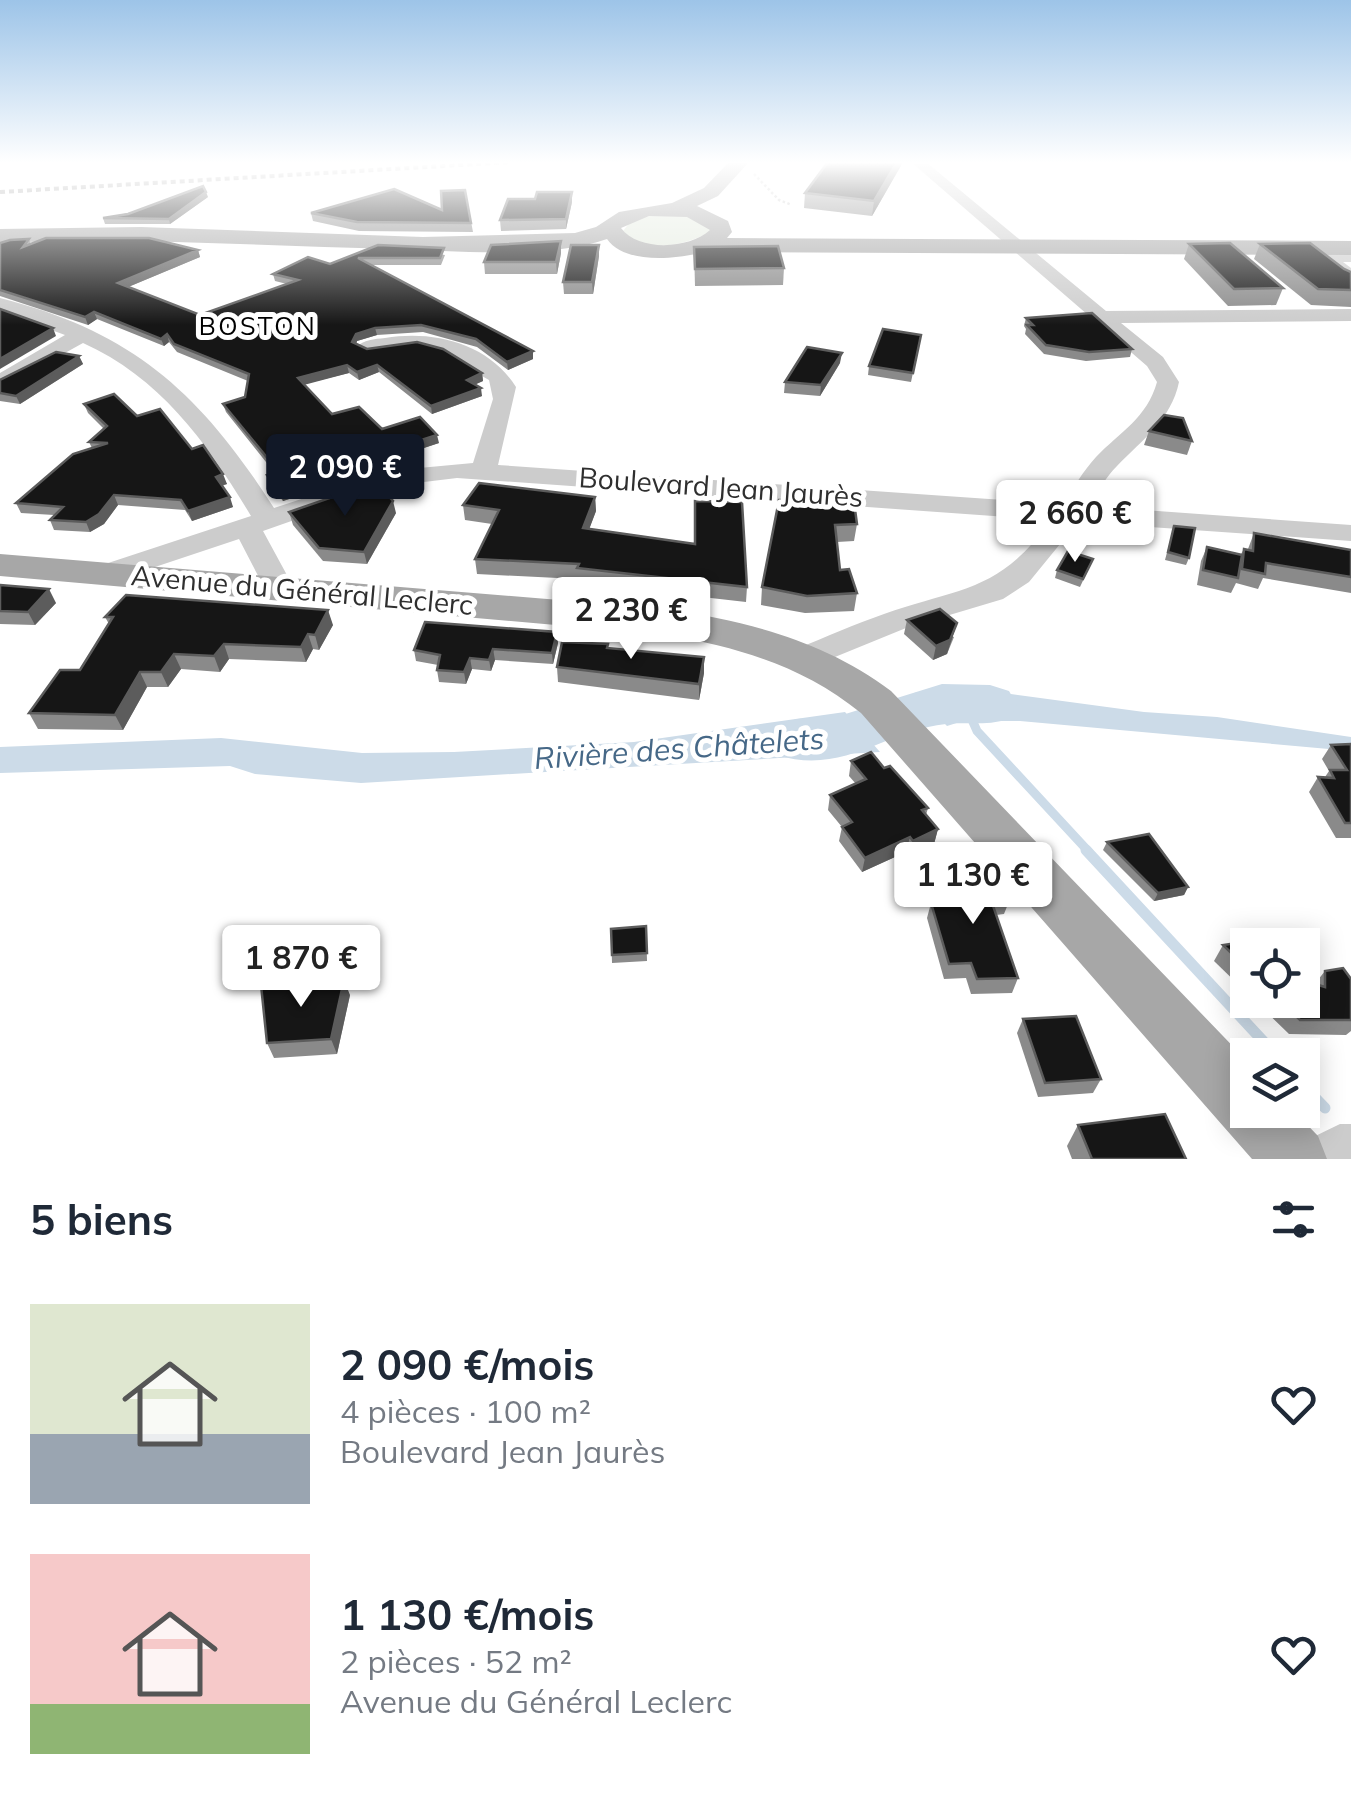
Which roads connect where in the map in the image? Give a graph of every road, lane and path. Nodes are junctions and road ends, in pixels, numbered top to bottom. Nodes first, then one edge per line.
1 (631, 216) edge
2 (704, 216) edge
3 (979, 216) edge
4 (618, 236) junction
5 (0, 238) edge
6 (711, 239) junction
7 (1014, 247) junction
8 (1229, 248) junction
9 (1351, 248) edge
10 (1351, 257) edge
11 (1248, 265) edge
12 (1351, 277) edge
13 (1283, 296) edge
14 (0, 304) edge
15 (1351, 315) edge
16 (1306, 316) junction
17 (1099, 317) junction
18 (79, 336) junction
19 (367, 346) edge
20 (0, 382) edge
21 (484, 470) junction
22 (1072, 511) junction
23 (256, 523) junction
24 (1351, 533) edge
25 (0, 565) edge
26 (107, 574) junction
27 (279, 588) junction
28 (808, 657) junction
29 (1230, 1088) edge
30 (1266, 1128) edge
31 (1351, 1150) edge
32 (1295, 1159) edge
33 (1323, 1159) edge

1 - 4 main road
2 - 6 main road
3 - 7 street
4 - 5 main road
4 - 6 main road
6 - 7 main road
7 - 8 main road
7 - 17 street
8 - 9 main road
8 - 11 street
10 - 12 street
13 - 16 street
14 - 18 street
15 - 16 street
16 - 17 street
17 - 22 street
18 - 20 street
18 - 23 street
19 - 21 street
21 - 22 street, Boulevard Jean Jaurès
21 - 23 street, Boulevard Jean Jaurès
22 - 24 street, Boulevard Jean Jaurès
22 - 28 street
23 - 26 street, Boulevard Jean Jaurès
23 - 27 street
25 - 26 main road, Avenue du Général Leclerc
26 - 27 main road, Avenue du Général Leclerc
27 - 28 main road, Avenue du Général Leclerc
28 - 29 main road, Avenue du Général Leclerc
30 - 32 main road, Avenue du Général Leclerc
31 - 33 street

